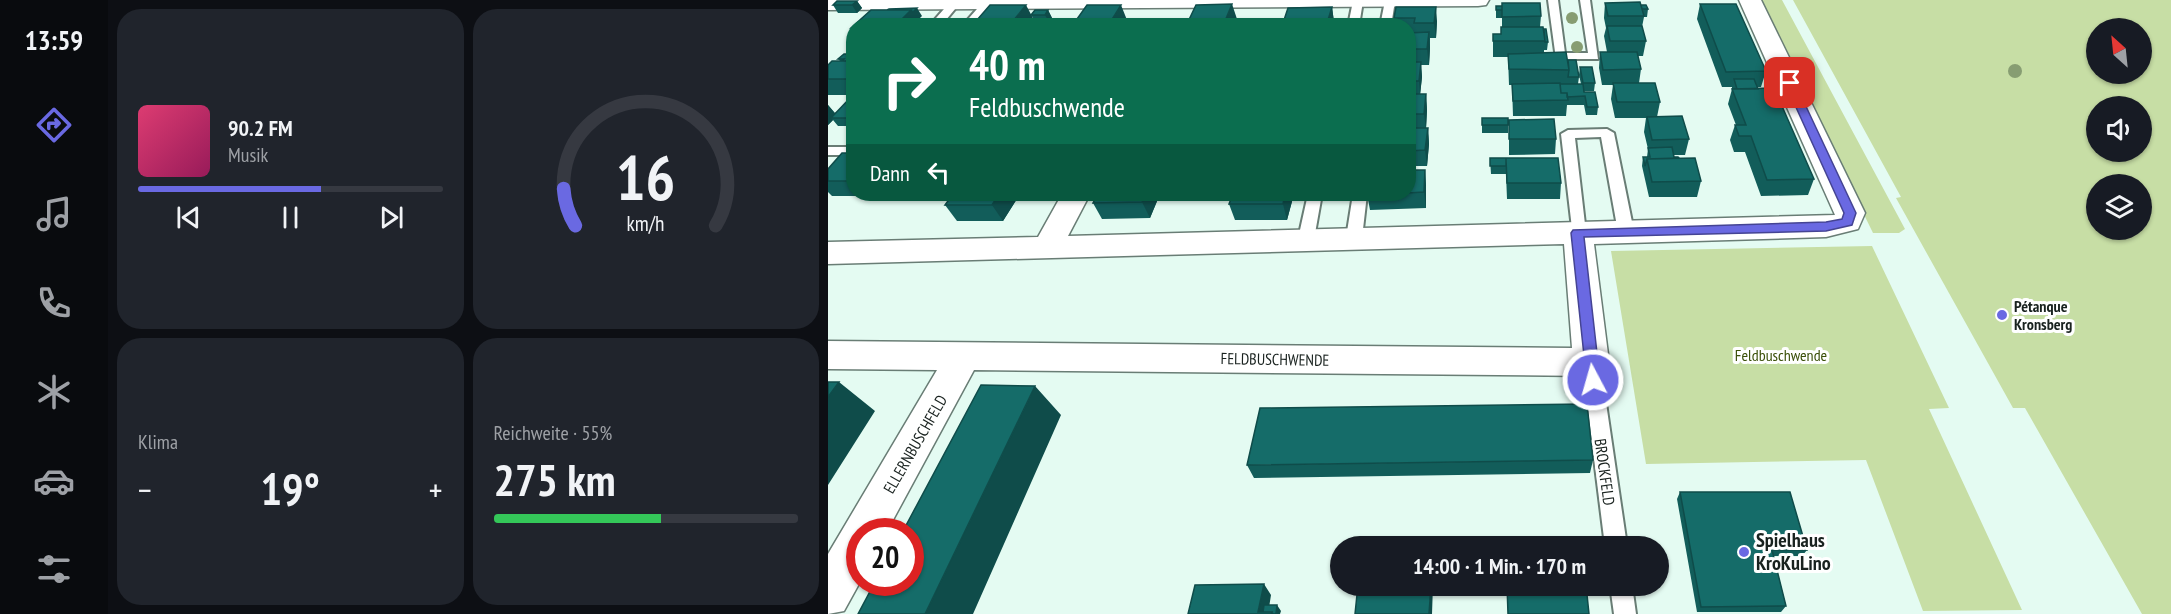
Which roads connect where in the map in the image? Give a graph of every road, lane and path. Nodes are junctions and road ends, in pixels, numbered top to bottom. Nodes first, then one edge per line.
1 (1478, 0) edge
2 (1553, 0) edge
3 (1585, 0) edge
4 (1750, 0) edge
5 (1181, 1) edge
6 (1358, 1) edge
7 (1390, 1) edge
8 (955, 3) junction
9 (988, 3) junction
10 (828, 4) edge
11 (941, 18) edge
12 (974, 18) edge
13 (1172, 18) edge
14 (1355, 18) edge
15 (1387, 18) edge
16 (828, 151) edge
17 (846, 152) edge
18 (846, 162) edge
19 (841, 168) edge
20 (1072, 201) edge
21 (1314, 201) edge
22 (1359, 201) edge
23 (1626, 232) junction
24 (1578, 233) junction
25 (1354, 238) junction
26 (1306, 240) junction
27 (1046, 249) junction
28 (828, 253) edge
29 (828, 355) edge
30 (964, 356) junction
31 (1591, 362) junction
32 (872, 518) edge
33 (1615, 536) edge
34 (846, 564) edge
35 (828, 595) edge
36 (1623, 596) edge
37 (1625, 614) edge

1 - 7 street
2 - 3 lane
4 - 23 street
5 - 6 street
5 - 9 street
5 - 13 street
6 - 7 street
6 - 14 lane
7 - 15 lane
8 - 9 street
8 - 10 street
8 - 11 lane
9 - 12 lane
16 - 17 lane
18 - 19 lane
20 - 27 street
21 - 26 lane
22 - 25 lane
23 - 24 street
23 - 24 lane
24 - 25 street
24 - 31 street
25 - 26 street
26 - 27 street
27 - 28 street
29 - 30 street, FELDBUSCHWENDE
30 - 31 street, FELDBUSCHWENDE
30 - 32 street, ELLERNBUSCHFELD
31 - 33 lane, BROCKFELD
34 - 35 street
36 - 37 lane

